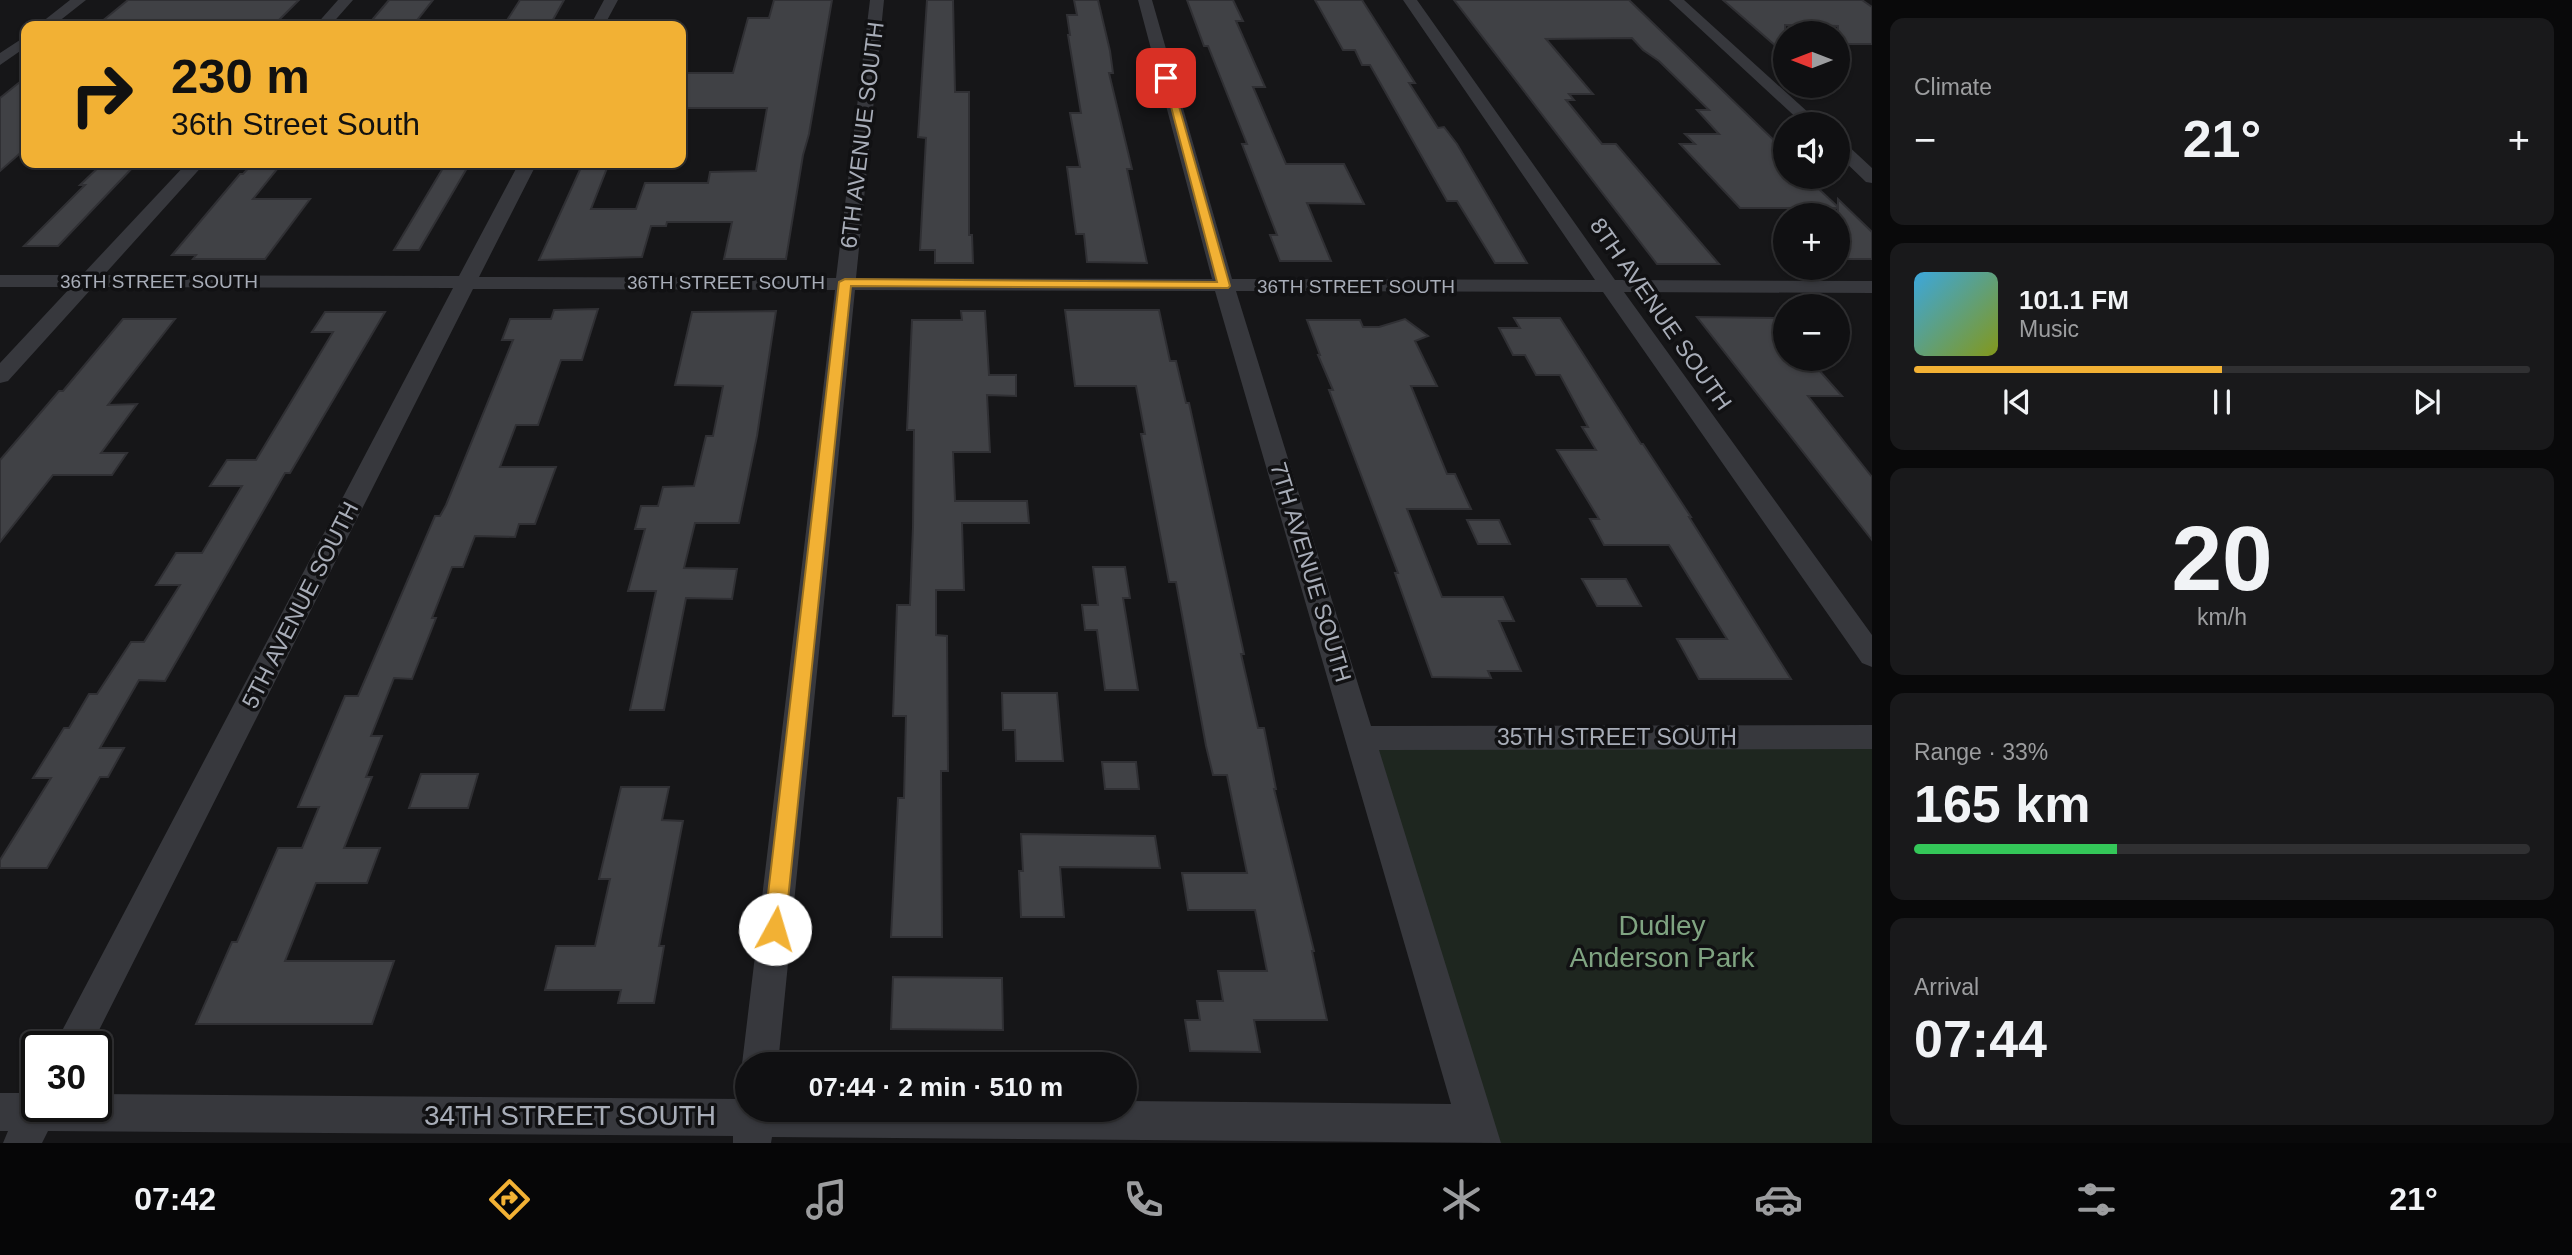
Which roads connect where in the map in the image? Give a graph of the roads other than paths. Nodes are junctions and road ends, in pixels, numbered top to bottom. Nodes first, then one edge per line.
1 (79, 0) edge
2 (346, 0) edge
3 (611, 0) edge
4 (877, 0) edge
5 (1145, 0) edge
6 (1410, 0) edge
7 (1676, 0) edge
8 (51, 21) edge
9 (327, 21) edge
10 (600, 21) edge
11 (21, 44) edge
12 (0, 60) edge
13 (1800, 112) edge
14 (1850, 157) edge
15 (191, 168) edge
16 (525, 168) edge
17 (1872, 178) edge
18 (0, 281) edge
19 (87, 282) junction
20 (467, 282) junction
21 (845, 282) junction
22 (1224, 286) junction
23 (1610, 287) junction
24 (1872, 287) edge
25 (0, 376) edge
26 (1872, 656) edge
27 (1872, 737) edge
28 (1361, 738) junction
29 (80, 1031) edge
30 (761, 1052) edge
31 (0, 1112) edge
32 (21, 1118) edge
33 (112, 1121) edge
34 (754, 1123) edge
35 (1479, 1133) edge

1 - 8 street
2 - 9 street
3 - 10 street
4 - 21 street, 6TH AVENUE SOUTH
5 - 22 street, 7TH AVENUE SOUTH
6 - 23 street, 8TH AVENUE SOUTH
7 - 13 street
11 - 12 street
14 - 17 street
15 - 19 street
16 - 20 street, 5TH AVENUE SOUTH
18 - 19 street, 36TH STREET SOUTH
19 - 20 street, 36TH STREET SOUTH
19 - 25 street
20 - 21 street, 36TH STREET SOUTH
20 - 29 street, 5TH AVENUE SOUTH
21 - 22 street, 36TH STREET SOUTH
21 - 30 street, 6TH AVENUE SOUTH
22 - 23 street, 36TH STREET SOUTH
22 - 28 street, 7TH AVENUE SOUTH
23 - 24 street, 36TH STREET SOUTH
23 - 26 street, 8TH AVENUE SOUTH
27 - 28 street, 35TH STREET SOUTH
28 - 35 street, 7TH AVENUE SOUTH
31 - 32 street, 34TH STREET SOUTH
33 - 34 street, 34TH STREET SOUTH
34 - 35 street, 34TH STREET SOUTH

